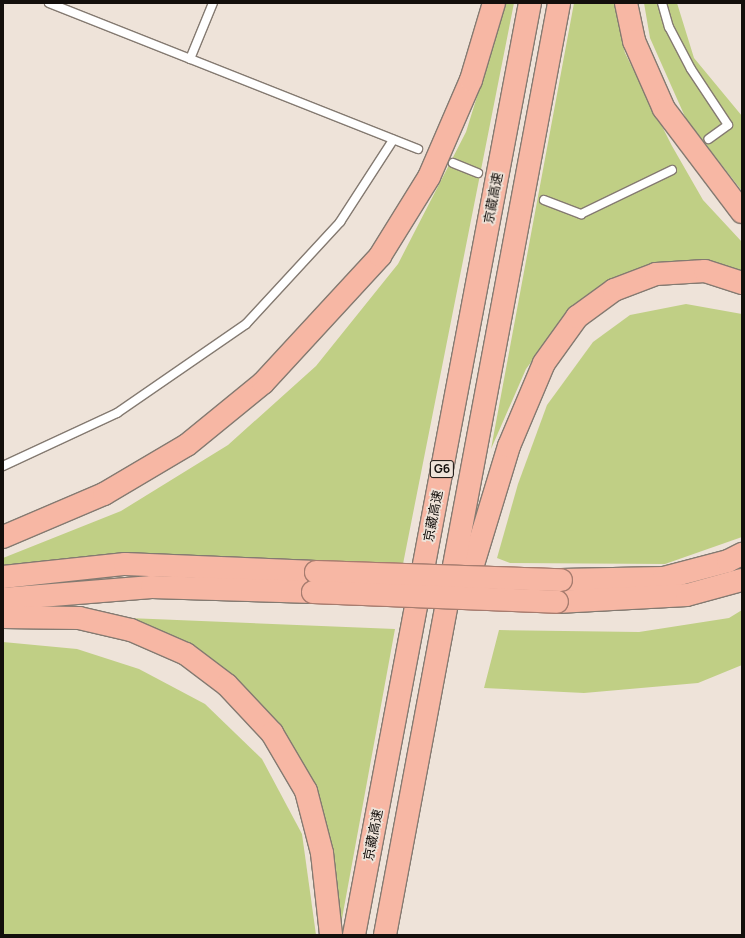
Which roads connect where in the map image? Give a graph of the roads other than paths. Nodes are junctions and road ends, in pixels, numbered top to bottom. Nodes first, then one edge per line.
1 (49, 3) edge
2 (213, 3) edge
3 (494, 3) edge
4 (530, 3) edge
5 (559, 3) edge
6 (626, 3) edge
7 (662, 3) edge
8 (190, 59) junction
9 (709, 139) dead end
10 (393, 140) junction
11 (418, 149) dead end
12 (453, 163) dead end
13 (672, 170) dead end
14 (478, 173) dead end
15 (544, 200) dead end
16 (742, 212) edge
17 (742, 283) edge
18 (3, 466) edge
19 (3, 537) edge
20 (742, 554) edge
21 (3, 577) edge
22 (742, 580) edge
23 (315, 582) junction
24 (3, 599) edge
25 (3, 617) edge
26 (431, 692) junction
27 (332, 935) edge
28 (354, 935) edge
29 (385, 935) edge

1 - 8 lane
2 - 8 lane
3 - 19 highway
4 - 28 highway, 京藏高速 / G6
5 - 26 highway, G6
6 - 16 highway
7 - 9 lane
8 - 10 lane
10 - 11 lane
10 - 18 lane
12 - 14 lane
13 - 15 lane
17 - 26 highway
20 - 23 highway, bridge
21 - 23 highway
22 - 23 highway, bridge
23 - 24 highway
25 - 27 highway
26 - 29 highway, G6

